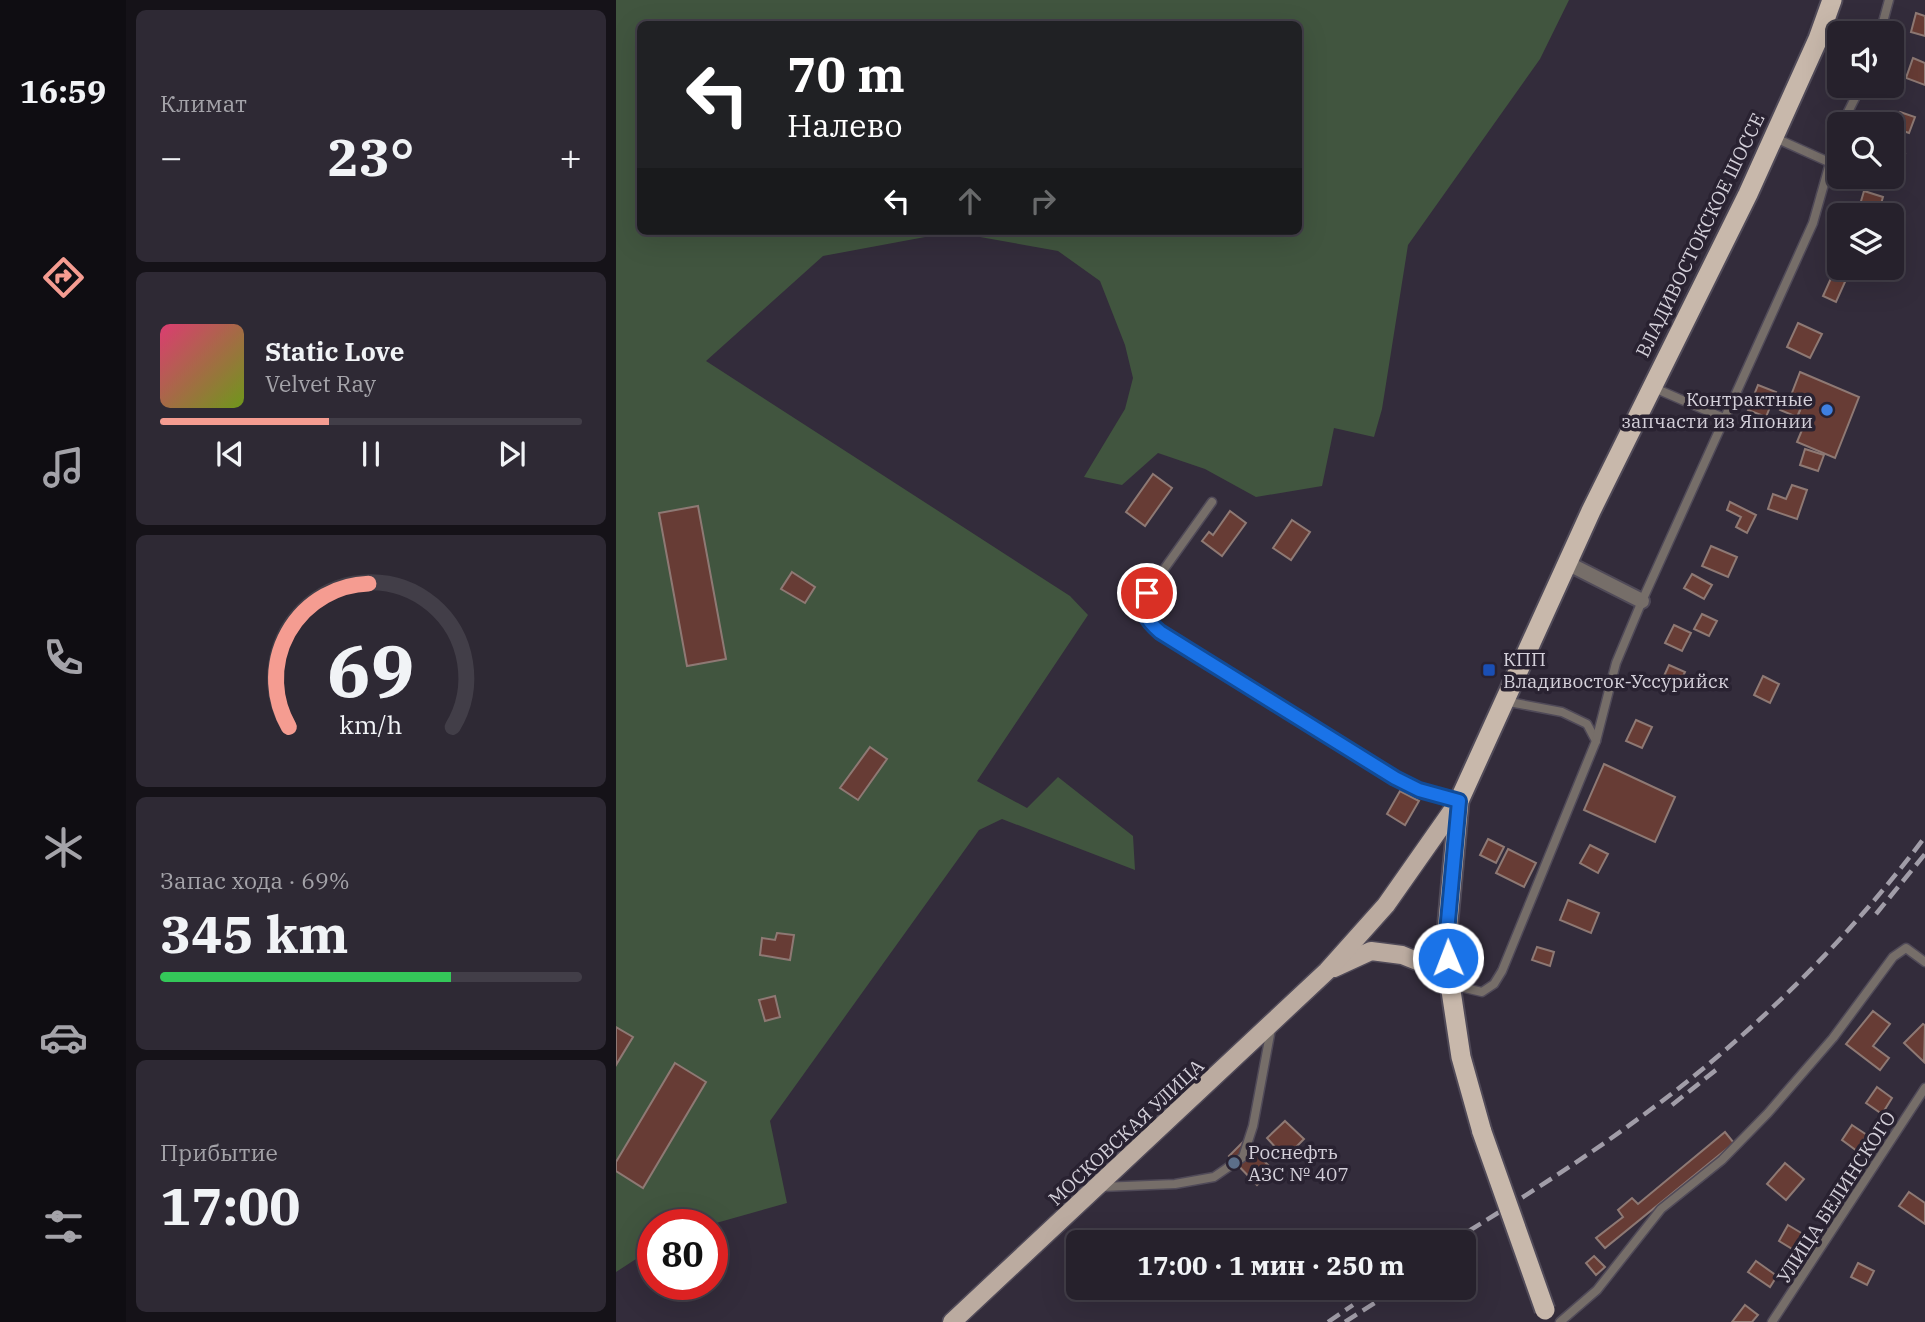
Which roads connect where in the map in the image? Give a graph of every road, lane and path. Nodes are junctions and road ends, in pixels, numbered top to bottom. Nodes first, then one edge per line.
1 (1832, 0) edge
2 (1889, 0) edge
3 (1883, 21) edge
4 (1773, 137) junction
5 (1827, 161) edge
6 (1827, 176) edge
7 (1652, 387) junction
8 (1726, 418) junction
9 (1212, 502) dead end
10 (1567, 563) junction
11 (1642, 601) junction
12 (1504, 701) junction
13 (1596, 741) junction
14 (1459, 801) junction
15 (1925, 962) edge
16 (1327, 971) junction
17 (1450, 984) junction
18 (1273, 1022) junction
19 (1925, 1088) edge
20 (1098, 1187) junction
21 (1552, 1318) edge
22 (952, 1322) edge
23 (1772, 1322) edge

1 - 4 highway, ВЛАДИВОСТОКСКОЕ ШОССЕ
2 - 3 lane
4 - 5 lane
4 - 7 highway, ВЛАДИВОСТОКСКОЕ ШОССЕ
6 - 8 lane
7 - 8 lane
7 - 10 highway, ВЛАДИВОСТОКСКОЕ ШОССЕ
8 - 11 lane
9 - 14 lane
10 - 11 street
10 - 12 highway, ВЛАДИВОСТОКСКОЕ ШОССЕ
11 - 13 lane
12 - 13 lane
12 - 14 highway, ВЛАДИВОСТОКСКОЕ ШОССЕ
13 - 17 lane
14 - 16 main road, МОСКОВСКАЯ УЛИЦА
14 - 17 highway, ВЛАДИВОСТОКСКОЕ ШОССЕ
15 - 21 lane
16 - 17 main road, МОСКОВСКАЯ УЛИЦА
16 - 18 main road, МОСКОВСКАЯ УЛИЦА
17 - 21 highway, ВЛАДИВОСТОКСКОЕ ШОССЕ, bridge
18 - 20 main road, МОСКОВСКАЯ УЛИЦА
18 - 20 lane
19 - 23 lane, УЛИЦА БЕЛИНСКОГО
20 - 22 main road, МОСКОВСКАЯ УЛИЦА

